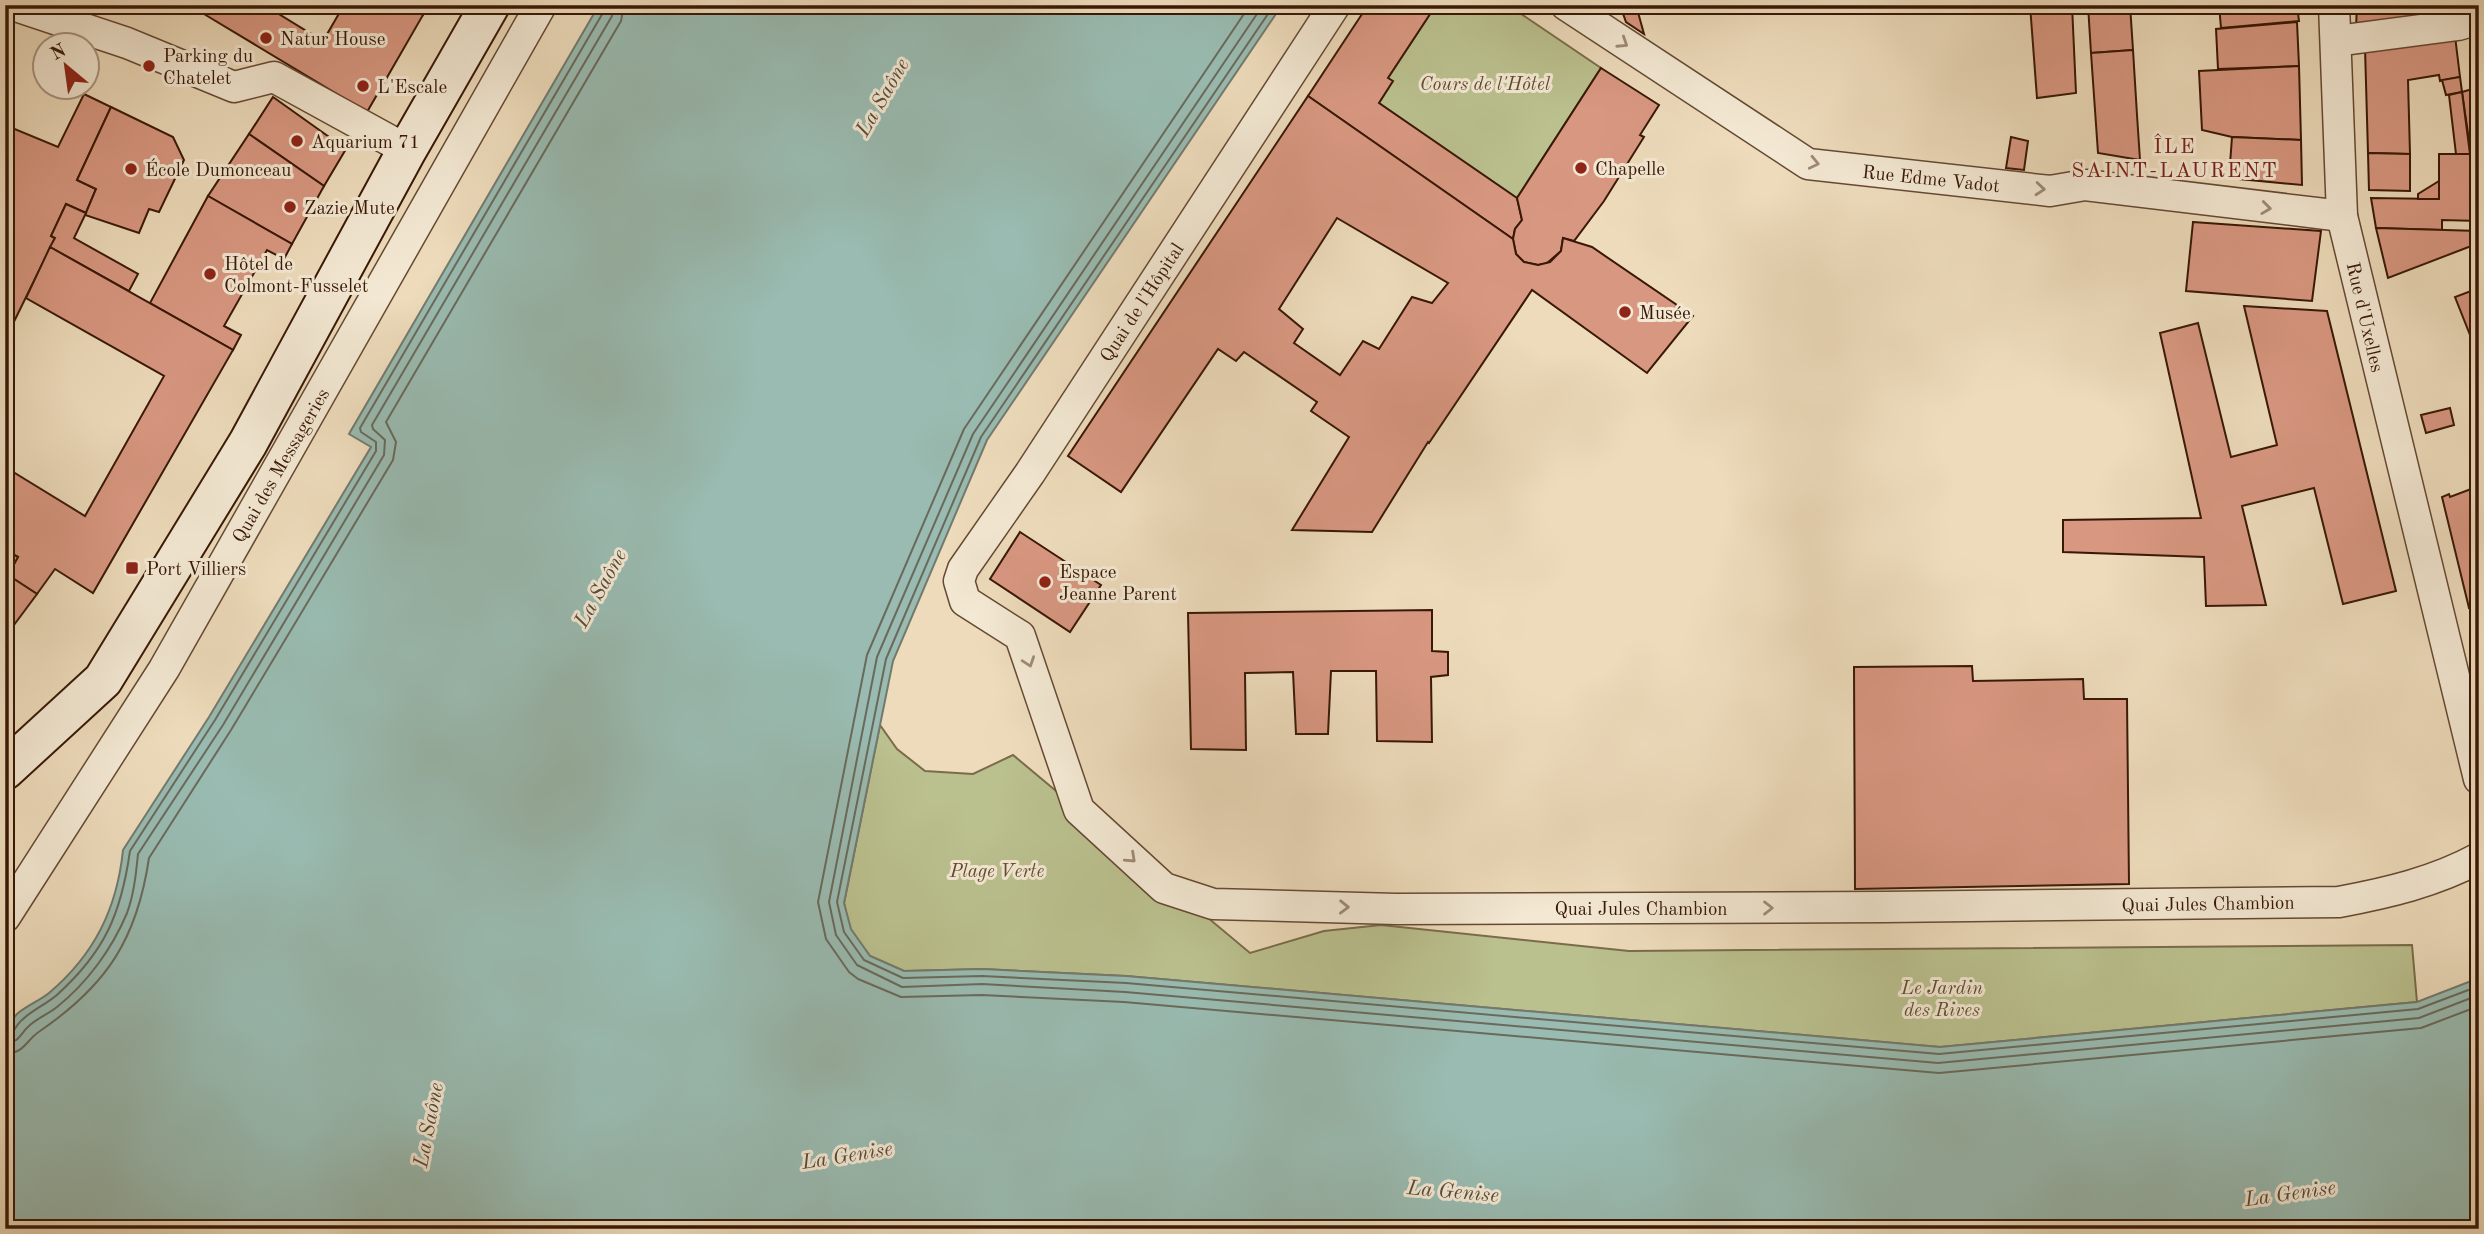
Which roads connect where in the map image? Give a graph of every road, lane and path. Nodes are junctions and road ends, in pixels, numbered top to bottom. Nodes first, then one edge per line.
1 (13, 5) edge
2 (490, 5) edge
3 (541, 5) edge
4 (1335, 5) edge
5 (1566, 5) edge
6 (2334, 5) edge
7 (2479, 19) edge
8 (2336, 40) junction
9 (407, 150) junction
10 (2342, 216) junction
11 (965, 601) joint
12 (5, 770) edge
13 (2479, 779) edge
14 (2479, 858) edge
15 (5, 917) edge

1 - 9 street
2 - 9 main road, Quai des Messageries
3 - 15 street, Quai des Messageries
4 - 11 street, Quai de l'Hôpital
5 -> 10 street, Rue Edme Vadot
6 - 8 street, Rue d'Uxelles
7 - 8 street
8 - 10 street, Rue d'Uxelles
9 - 12 main road, Quai des Messageries
10 - 13 street, Rue d'Uxelles
11 -> 14 street, Quai Jules Chambion

